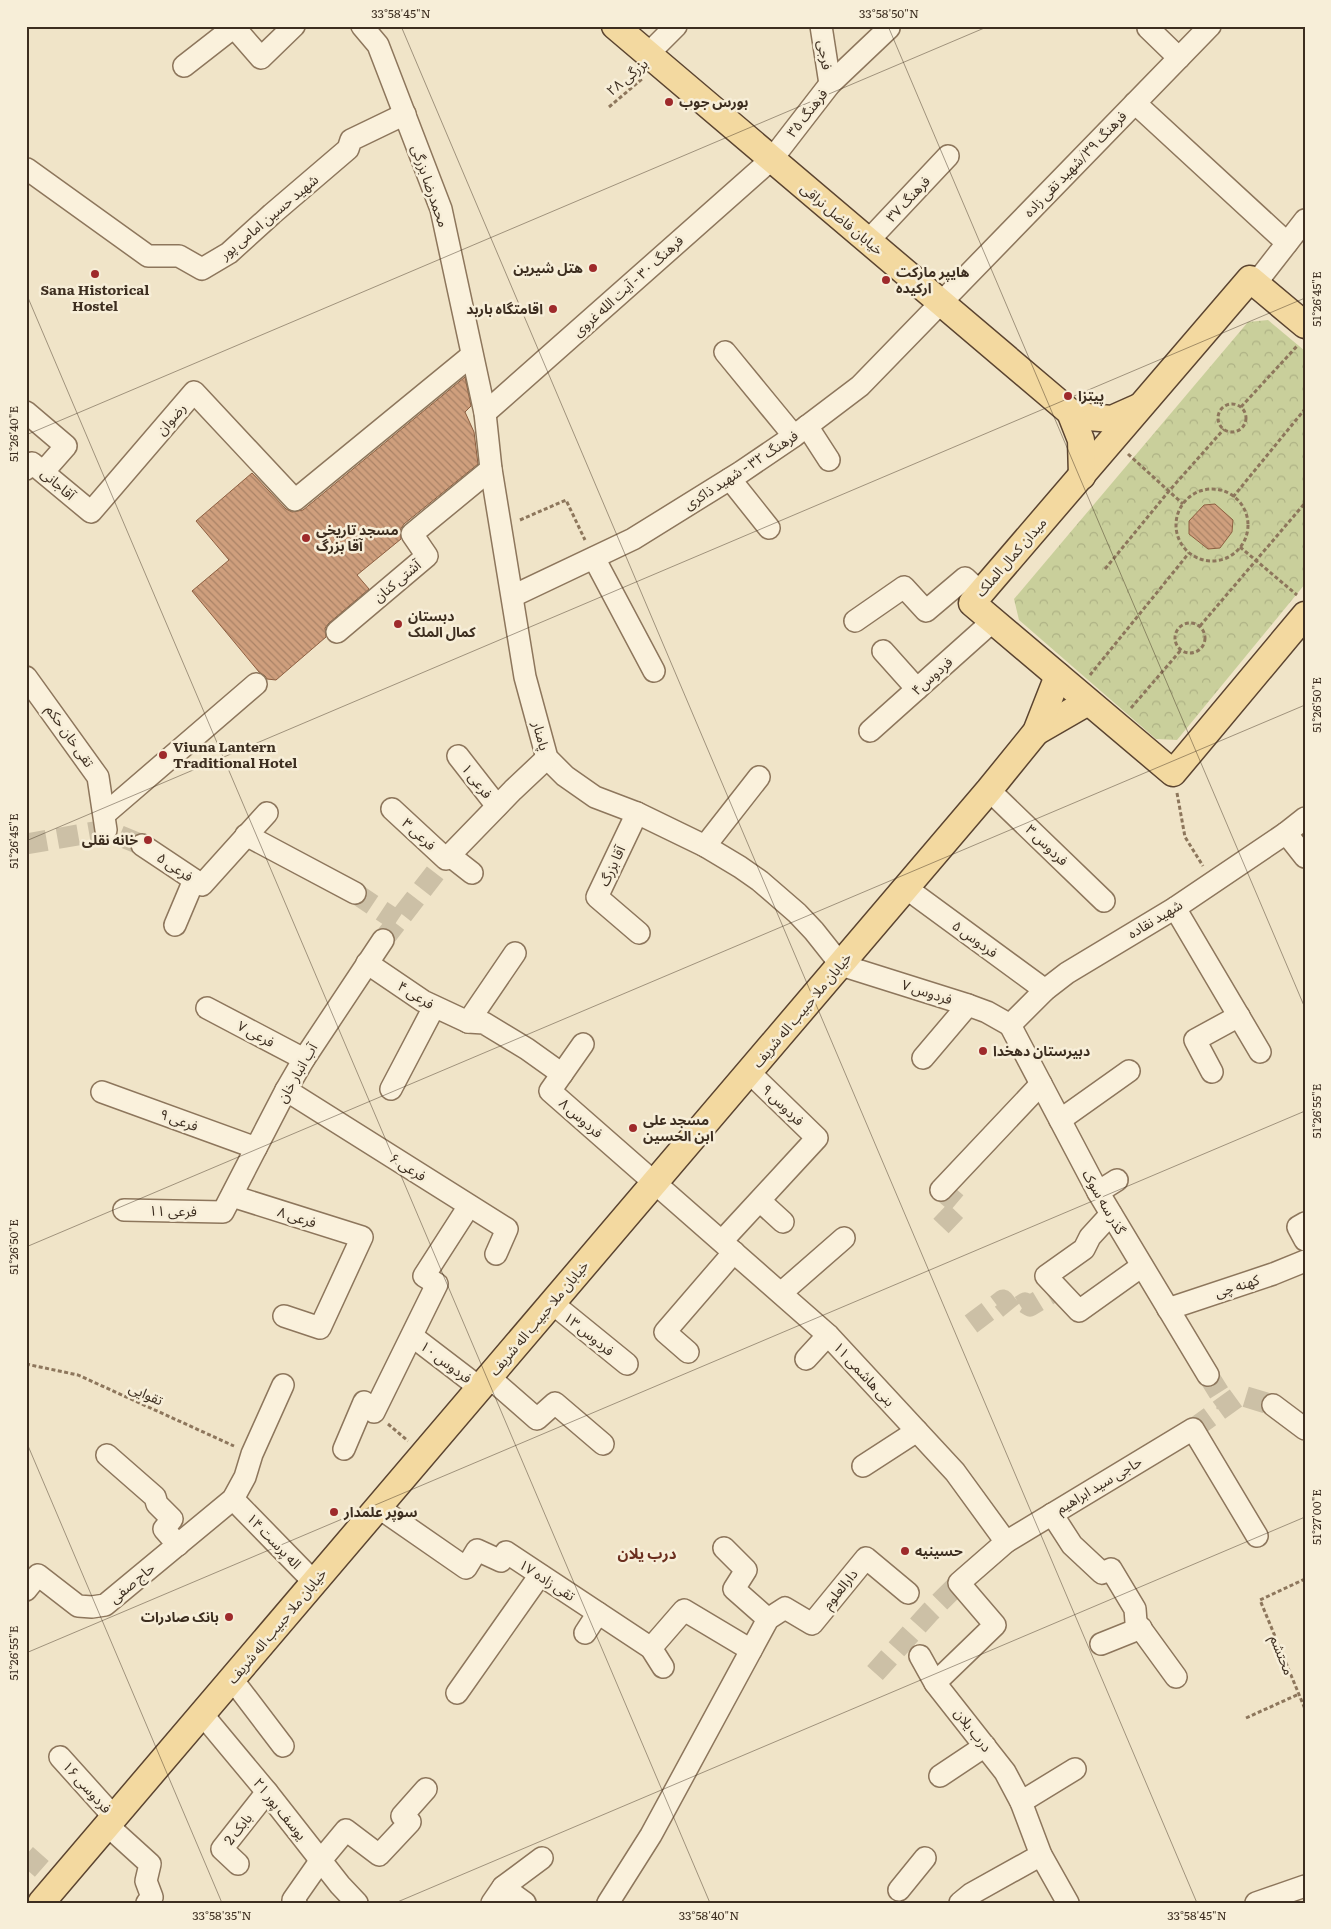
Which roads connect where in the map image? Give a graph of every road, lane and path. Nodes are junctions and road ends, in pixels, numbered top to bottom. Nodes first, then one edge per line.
1 (294, 26) edge
2 (362, 26) edge
3 (615, 26) edge
4 (676, 26) edge
5 (821, 26) edge
6 (1210, 26) edge
7 (889, 28) dead end
8 (1148, 28) dead end
9 (1179, 58) junction
10 (654, 59) junction
11 (184, 66) dead end
12 (830, 84) junction
13 (1135, 103) junction
14 (609, 107) dead end
15 (405, 114) junction
16 (948, 156) dead end
17 (772, 159) junction
18 (26, 170) edge
19 (1305, 220) edge
20 (868, 242) junction
21 (1287, 242) junction
22 (1256, 283) junction
23 (940, 302) junction
24 (1301, 335) edge
25 (725, 352) dead end
26 (472, 355) junction
27 (1142, 405) junction
28 (1241, 407) junction
29 (1305, 409) edge
30 (26, 412) edge
31 (1070, 412) junction
32 (485, 413) junction
33 (1224, 429) junction
34 (800, 431) junction
35 (830, 460) dead end
36 (491, 469) junction
37 (35, 470) edge
38 (1082, 476) junction
39 (730, 479) junction
40 (1233, 496) junction
41 (1305, 503) edge
42 (84, 515) joint
43 (502, 528) junction
44 (769, 528) dead end
45 (1240, 547) junction
46 (1190, 553) junction
47 (594, 558) junction
48 (1256, 560) junction
49 (1105, 569) dead end
50 (981, 593) junction
51 (513, 596) junction
52 (1300, 620) edge
53 (855, 621) dead end
54 (993, 621) junction
55 (1200, 626) junction
56 (337, 632) dead end
57 (1181, 650) junction
58 (884, 651) dead end
59 (654, 671) dead end
60 (26, 677) edge
61 (256, 684) dead end
62 (917, 689) junction
63 (1074, 689) junction
64 (1116, 725) junction
65 (870, 731) dead end
66 (1036, 732) junction
67 (458, 756) dead end
68 (547, 758) junction
69 (1173, 773) junction
70 (759, 777) dead end
71 (990, 790) junction
72 (497, 806) junction
73 (392, 809) dead end
74 (267, 813) dead end
75 (637, 813) junction
76 (1305, 818) edge
77 (1286, 833) junction
78 (246, 835) junction
79 (142, 845) tunnel mouth
80 (705, 846) junction
81 (448, 857) junction
82 (1305, 857) edge
83 (472, 873) dead end
84 (194, 880) junction
85 (1213, 883) junction
86 (906, 888) junction
87 (355, 893) tunnel mouth
88 (1104, 901) dead end
89 (1176, 908) junction
90 (175, 925) dead end
91 (639, 933) dead end
92 (383, 940) tunnel mouth
93 (515, 953) dead end
94 (366, 963) junction
95 (841, 965) junction
96 (1045, 990) junction
97 (968, 1005) junction
98 (434, 1007) junction
99 (207, 1008) dead end
100 (1239, 1016) junction
101 (468, 1022) junction
102 (1010, 1025) junction
103 (583, 1044) dead end
104 (1260, 1052) dead end
105 (923, 1058) dead end
106 (304, 1059) junction
107 (1129, 1071) dead end
108 (749, 1072) junction
109 (1212, 1072) dead end
110 (562, 1074) junction
111 (1041, 1084) junction
112 (391, 1089) dead end
113 (286, 1090) junction
114 (102, 1092) dead end
115 (1060, 1120) junction
116 (256, 1148) junction
117 (1117, 1180) dead end
118 (655, 1182) junction
119 (941, 1190) dead end
120 (1098, 1192) junction
121 (760, 1201) junction
122 (228, 1204) junction
123 (469, 1206) junction
124 (124, 1210) dead end
125 (1111, 1214) junction
126 (783, 1222) dead end
127 (1305, 1223) edge
128 (844, 1238) dead end
129 (1305, 1240) edge
130 (728, 1246) junction
131 (496, 1254) dead end
132 (1305, 1261) edge
133 (1142, 1266) junction
134 (781, 1293) junction
135 (552, 1303) junction
136 (1168, 1309) junction
137 (284, 1316) dead end
138 (828, 1335) junction
139 (412, 1336) junction
140 (688, 1352) dead end
141 (806, 1359) dead end
142 (26, 1364) edge
143 (627, 1364) dead end
144 (1208, 1375) tunnel mouth
145 (484, 1382) junction
146 (283, 1385) dead end
147 (1273, 1405) tunnel mouth
148 (374, 1412) junction
149 (1305, 1429) edge
150 (917, 1431) junction
151 (603, 1444) dead end
152 (344, 1449) dead end
153 (252, 1454) junction
154 (423, 1454) junction
155 (107, 1455) dead end
156 (863, 1466) dead end
157 (234, 1499) junction
158 (378, 1507) junction
159 (1052, 1514) junction
160 (1257, 1536) dead end
161 (1006, 1542) junction
162 (178, 1545) junction
163 (724, 1548) dead end
164 (540, 1575) junction
165 (1305, 1579) edge
166 (314, 1582) junction
167 (26, 1590) edge
168 (908, 1593) dead end
169 (598, 1613) junction
170 (768, 1619) junction
171 (1141, 1628) junction
172 (585, 1633) dead end
173 (1101, 1644) dead end
174 (651, 1648) junction
175 (751, 1650) junction
176 (920, 1656) dead end
177 (663, 1667) dead end
178 (1176, 1677) dead end
179 (232, 1679) junction
180 (935, 1682) junction
181 (457, 1693) dead end
182 (1299, 1694) junction
183 (1305, 1709) edge
184 (202, 1714) junction
185 (1246, 1718) dead end
186 (283, 1746) dead end
187 (985, 1746) junction
188 (60, 1757) dead end
189 (1075, 1769) dead end
190 (940, 1776) dead end
191 (426, 1789) dead end
192 (267, 1792) junction
193 (1021, 1802) junction
194 (111, 1821) junction
195 (1041, 1856) junction
196 (542, 1858) dead end
197 (925, 1858) dead end
198 (321, 1860) junction
199 (238, 1864) dead end
200 (1305, 1886) edge
201 (902, 1893) edge
202 (498, 1895) edge
203 (1287, 1898) edge
204 (41, 1903) edge
205 (147, 1903) edge
206 (296, 1903) edge
207 (358, 1903) edge
208 (525, 1903) edge
209 (608, 1903) edge
210 (960, 1903) edge
211 (1068, 1903) edge
212 (1256, 1903) edge

1 - 11 street
2 - 15 street, محمدرضا بزرگی
3 - 10 main road, خیابان فاضل نراقی
4 - 10 street
5 - 12 street, فرجی
6 - 9 street, فرهنگ ۳۹/شهید تقی زاده
7 - 12 street, فرهنگ ۳۵
8 - 9 street
9 - 13 street, فرهنگ ۳۹/شهید تقی زاده
10 - 14 path, بزرگی ۲۸
10 - 17 main road, خیابان فاضل نراقی
12 - 17 street, فرهنگ ۳۵
13 - 21 street
13 - 23 street, فرهنگ ۳۹/شهید تقی زاده
15 - 18 street, شهید حسین امامی پور
15 - 26 street, محمدرضا بزرگی
16 - 20 street, فرهنگ ۳۷
17 - 20 main road, خیابان فاضل نراقی
17 - 32 street, فرهنگ ۳۰ - آیت الله غروی
19 - 21 street
20 - 23 main road, خیابان فاضل نراقی
21 - 22 street
22 - 24 main road
22 - 27 main road, میدان کمال الملک
23 - 31 main road, خیابان فاضل نراقی
23 - 34 street, فرهنگ ۳۲ - شهید ذاکری
24 - 28 path
25 - 34 street
26 - 32 street, پامنار
26 - 42 street, رضوان
27 - 31 main road, خیابان فاضل نراقی
27 - 38 main road, میدان کمال الملک
28 - 33 path
28 - 33 path
29 - 40 path
30 - 37 street
31 - 38 main road, خیابان فاضل نراقی
32 - 36 street, پامنار
33 - 49 path
34 - 35 street
34 - 39 street, فرهنگ ۳۲ - شهید ذاکری
36 - 43 street, پامنار
36 - 56 street, آشتی کنان
37 - 42 street, آقاجانی
38 - 50 main road, میدان کمال الملک
39 - 44 street
39 - 47 street, فرهنگ ۳۲ - شهید ذاکری
40 - 45 path
40 - 46 path
41 - 48 path
43 - 47 path
43 - 51 street, پامنار
45 - 46 path
45 - 48 path
46 - 63 path
47 - 51 street, فرهنگ ۳۲ - شهید ذاکری
47 - 59 street
48 - 52 path
48 - 55 path
50 - 53 street
50 - 54 main road, میدان کمال الملک
51 - 68 street, پامنار
52 - 69 main road
54 - 62 street, فردوس۴
54 - 63 main road, میدان کمال الملک
55 - 57 path
55 - 57 path
57 - 64 path
58 - 62 street
60 - 61 street, تقی خان حکم
62 - 65 street, فردوس۴
63 - 64 main road, میدان کمال الملک
63 - 66 main road, خیابان ملا حبیب اله شریف
63 - 66 main road, خیابان ملا حبیب اله شریف
64 - 69 main road, میدان کمال الملک
66 - 71 main road, خیابان ملا حبیب اله شریف
67 - 72 street, فرعی ۱
68 - 72 street
68 - 75 street, پامنار
69 - 85 path
70 - 80 street
71 - 86 main road, خیابان ملا حبیب اله شریف
71 - 88 street, فردوس ۳
72 - 81 street
73 - 81 street, فرعی ۳
74 - 78 street, فرعی ۵
75 - 80 street, پامنار
75 - 91 street, آقا بزرگ
76 - 77 street, شهید نقاده
77 - 82 street
77 - 85 street, شهید نقاده
78 - 84 street, فرعی ۵
78 - 87 street
79 - 84 street, فرعی ۵
80 - 95 street, پامنار
81 - 83 street, فرعی ۳
84 - 90 street
85 - 89 street, شهید نقاده
86 - 95 main road, خیابان ملا حبیب اله شریف
86 - 96 street, فردوس ۵
89 - 96 street, شهید نقاده
89 - 100 street
92 - 94 street, آب انبار خان
93 - 101 street
94 - 98 street, فرعی ۴
94 - 106 street, آب انبار خان
95 - 97 street, فردوس ۷
95 - 108 main road, خیابان ملا حبیب اله شریف
96 - 102 street, شهید نقاده
97 - 102 street, فردوس ۷
97 - 105 street
98 - 101 street, فرعی ۴
98 - 112 street
99 - 106 street, فرعی ۷
100 - 104 street
100 - 109 street
101 - 110 street, فرعی ۴
102 - 111 street, گذر سه سوک
103 - 110 street, فردوس ۸
106 - 113 street, آب انبار خان
107 - 115 street
108 - 118 main road, خیابان ملا حبیب اله شریف
108 - 121 street, فردوس ۹
110 - 118 street, فردوس ۸
111 - 115 street, گذر سه سوک
111 - 119 street
113 - 116 street, آب انبار خان
113 - 123 street, فرعی ۶
114 - 116 street, فرعی ۹
115 - 120 street, گذر سه سوک
116 - 122 street, آب انبار خان
117 - 120 street
118 - 130 street, بنی هاشمی ۱۱
118 - 135 main road, خیابان ملا حبیب اله شریف
120 - 125 street, گذر سه سوک
121 - 126 street
121 - 130 street
122 - 124 street, فرعی ۱۱
122 - 137 street, فرعی ۸
123 - 131 street, فرعی ۶
123 - 139 street
125 - 133 street, گذر سه سوک
125 - 133 street
127 - 129 street
128 - 134 street
130 - 134 street, بنی هاشمی ۱۱
130 - 140 street
132 - 136 street, کهنه چی
133 - 136 street, گذر سه سوک
134 - 138 street, بنی هاشمی ۱۱
135 - 143 street, فردوس ۱۳
135 - 145 main road, خیابان ملا حبیب اله شریف
136 - 144 street, گذر سه سوک
138 - 141 street
138 - 150 street, بنی هاشمی ۱۱
139 - 145 street, فردوس ۱۰
139 - 148 street
142 - 153 path, تقوایی
145 - 151 street, فردوس ۱۰
145 - 154 main road, خیابان ملا حبیب اله شریف
146 - 153 street
147 - 149 street
148 - 152 street
148 - 154 path
150 - 156 street
150 - 161 street, بنی هاشمی ۱۱
153 - 157 street
154 - 158 main road, خیابان ملا حبیب اله شریف
155 - 162 street
157 - 162 street, حاج صفی
157 - 166 street, اله پرست ۱۴
158 - 164 street, تقی زاده ۱۷
158 - 166 main road, خیابان ملا حبیب اله شریف
159 - 160 street, حاجی سید ابراهیم
159 - 161 street, حاجی سید ابراهیم
159 - 171 street
161 - 180 street
162 - 167 street, حاج صفی
163 - 170 street
164 - 169 street, تقی زاده ۱۷
164 - 181 street
165 - 182 path, محتشم
166 - 179 main road, خیابان ملا حبیب اله شریف
168 - 170 street, دارالعلوم
169 - 172 street
169 - 174 street, تقی زاده ۱۷
170 - 175 street
171 - 173 street
171 - 178 street
174 - 175 street
174 - 177 street
175 - 209 street
176 - 180 street, درب یلان
179 - 184 main road, خیابان ملا حبیب اله شریف
179 - 186 street
180 - 187 street, درب یلان
182 - 183 path, محتشم
182 - 185 path
184 - 192 street, یوسف پور ۲۱
184 - 194 main road, خیابان ملا حبیب اله شریف
187 - 190 street
187 - 193 street, درب یلان
188 - 194 street, فردوسی ۱۶
189 - 193 street
191 - 198 street
192 - 198 street, یوسف پور ۲۱
192 - 199 street, بابک 2
193 - 195 street, درب یلان
194 - 204 main road, خیابان ملا حبیب اله شریف
194 - 205 street, فردوسی ۱۶
195 - 210 street
195 - 211 street, درب یلان
196 - 202 street
197 - 201 street
198 - 206 street
198 - 207 street, یوسف پور ۲۱
200 - 203 street
202 - 208 street
203 - 212 street

